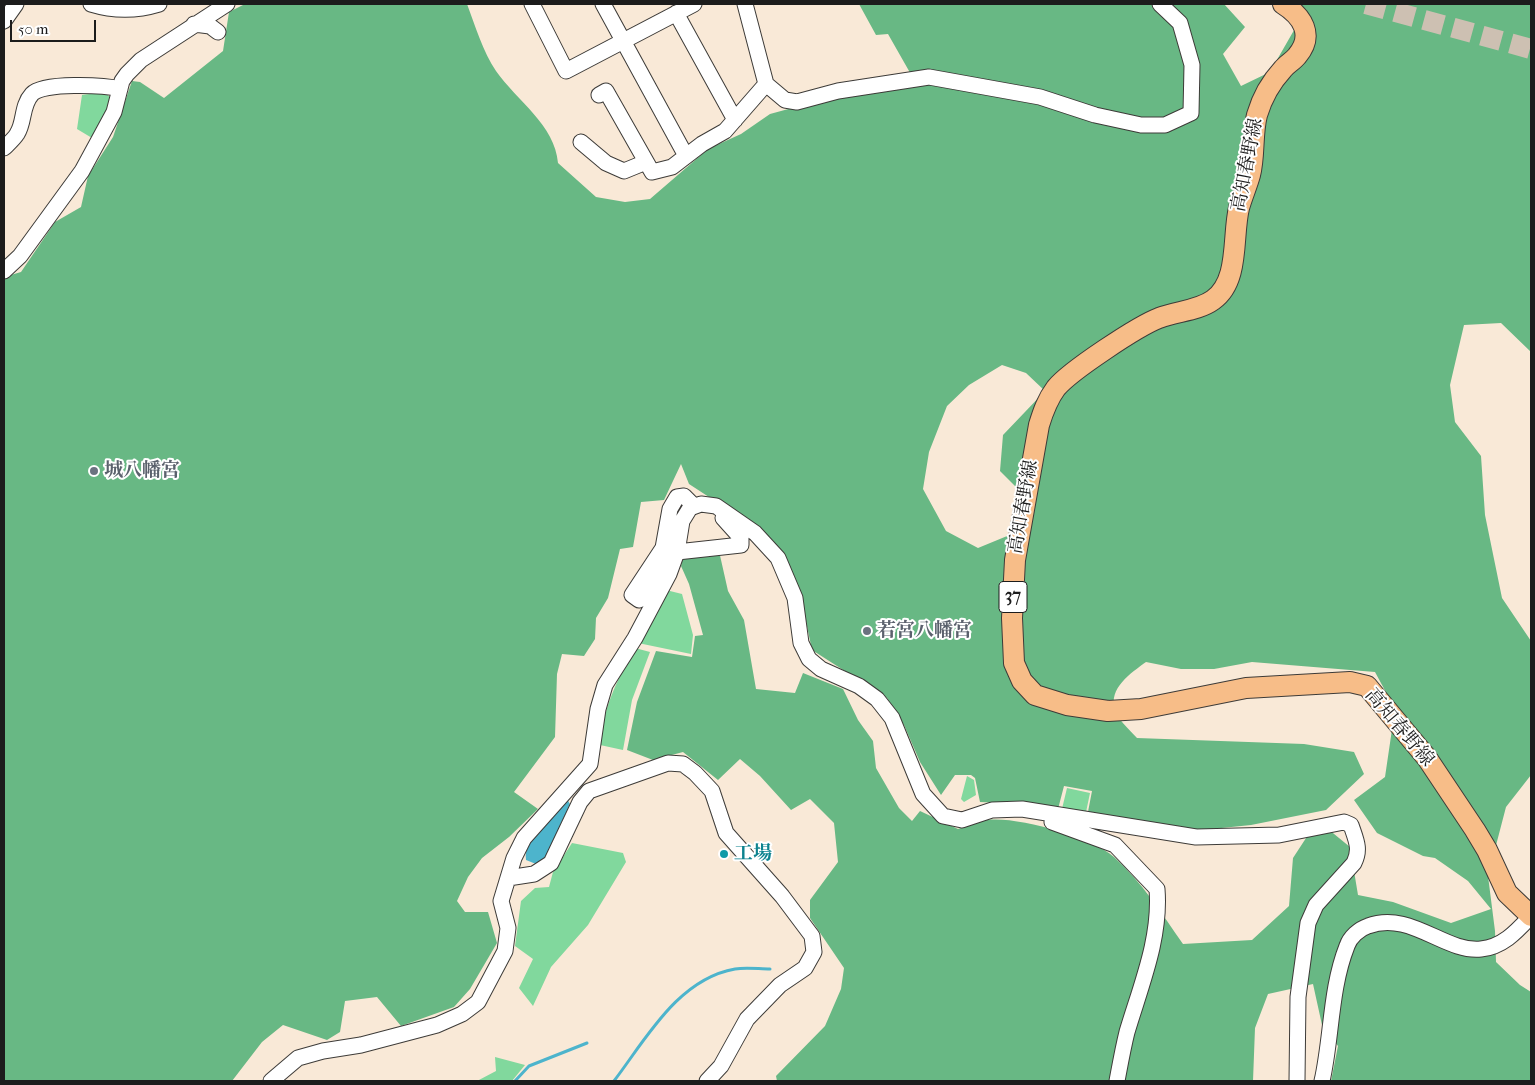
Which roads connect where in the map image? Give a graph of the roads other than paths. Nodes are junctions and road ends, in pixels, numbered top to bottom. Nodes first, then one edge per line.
1 (16, 4) edge
2 (23, 4) edge
3 (30, 4) edge
4 (91, 4) edge
5 (159, 4) edge
6 (227, 4) edge
7 (532, 4) edge
8 (603, 4) edge
9 (694, 4) edge
10 (745, 4) edge
11 (1160, 4) edge
12 (1283, 4) edge
13 (677, 9) edge
14 (4, 21) edge
15 (194, 24) junction
16 (218, 32) dead end
17 (624, 41) junction
18 (766, 84) junction
19 (120, 89) junction
20 (599, 95) dead end
21 (735, 120) junction
22 (581, 142) dead end
23 (4, 148) edge
24 (686, 156) junction
25 (646, 162) junction
26 (4, 271) edge
27 (701, 505) junction
28 (676, 554) junction
29 (992, 810) junction
30 (508, 878) junction
31 (1531, 916) edge
32 (271, 1081) edge
33 (706, 1081) edge
34 (1117, 1081) edge
35 (1296, 1081) edge
36 (1322, 1081) edge

1 - 14 street
2 - 3 street
4 - 5 street
6 - 15 street
7 - 17 street
8 - 17 street
9 - 13 street
10 - 18 street
11 - 18 street
12 - 31 main road, 高知春野線 / 37
13 - 17 street
13 - 21 street
15 - 16 street
15 - 19 street
17 - 24 street
18 - 21 street
19 - 23 street
19 - 26 street
20 - 25 street
21 - 24 street
22 - 25 street
24 - 25 street
27 - 28 street
27 - 28 street
27 - 28 street
27 - 29 street
28 - 30 street
29 - 34 street
29 - 35 street
30 - 32 street
30 - 33 street
31 - 36 street

